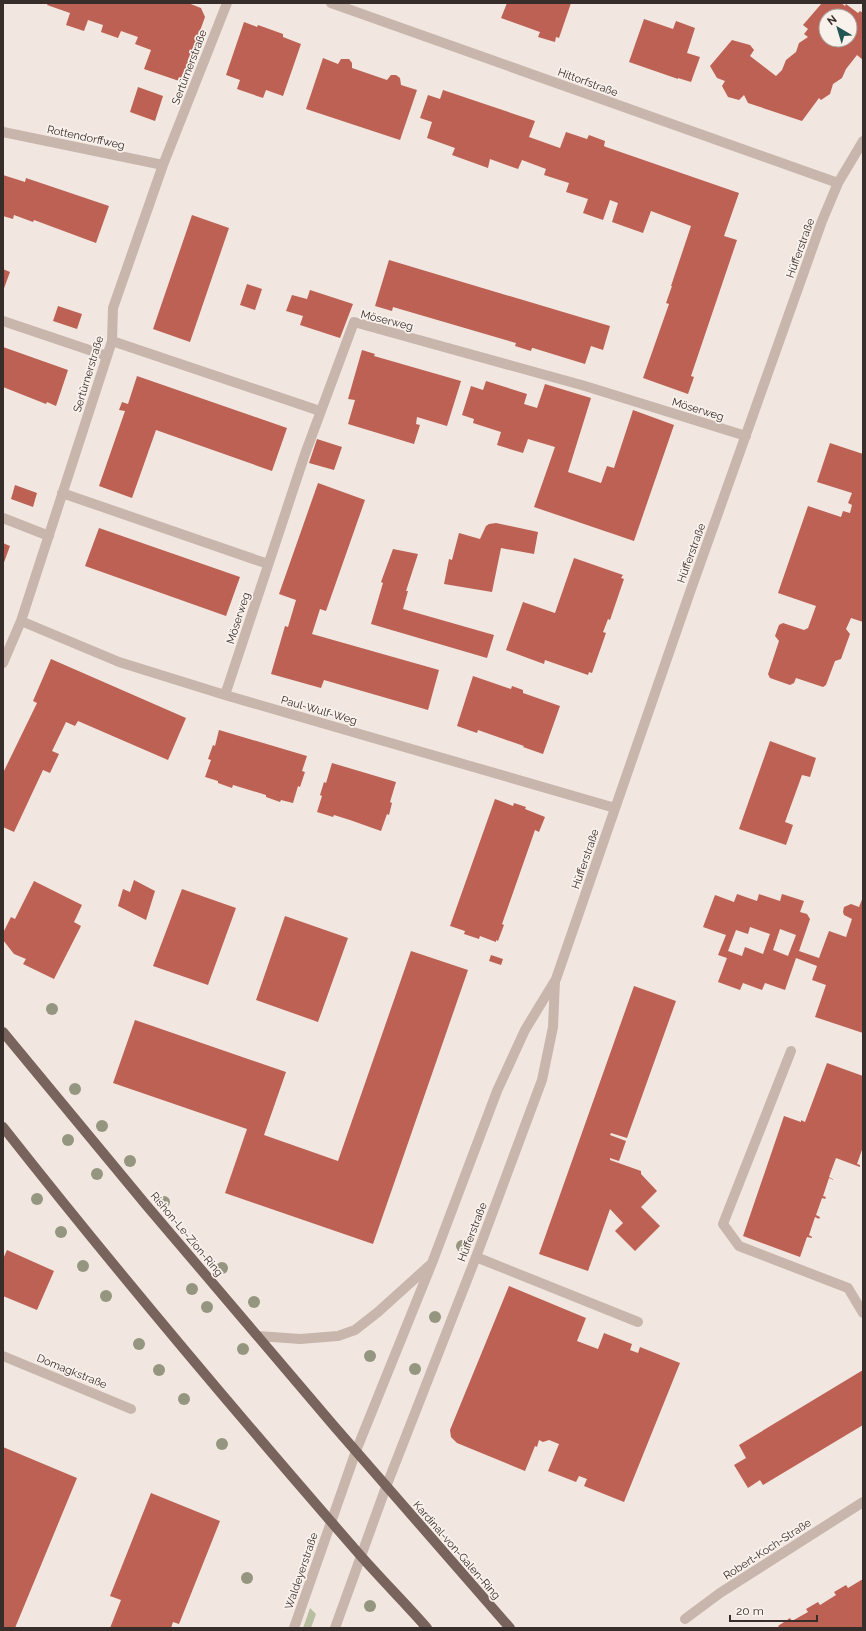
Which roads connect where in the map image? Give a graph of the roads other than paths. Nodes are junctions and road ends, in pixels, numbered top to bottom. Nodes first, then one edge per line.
1 (227, 3) edge
2 (331, 3) edge
3 (3, 132) edge
4 (863, 141) edge
5 (164, 165) junction
6 (838, 183) junction
7 (3, 321) edge
8 (112, 341) junction
9 (107, 356) junction
10 (320, 412) junction
11 (746, 436) junction
12 (62, 493) junction
13 (3, 518) edge
14 (48, 536) junction
15 (268, 564) junction
16 (21, 620) junction
17 (3, 663) edge
18 (225, 695) junction
19 (615, 808) junction
20 (556, 979) junction
21 (3, 1032) edge
22 (791, 1051) dead end
23 (3, 1127) edge
24 (476, 1257) junction
25 (432, 1263) junction
26 (863, 1313) edge
27 (638, 1322) dead end
28 (258, 1336) junction
29 (3, 1356) edge
30 (131, 1409) dead end
31 (356, 1451) junction
32 (386, 1487) junction
33 (863, 1502) edge
34 (331, 1521) junction
35 (361, 1556) junction
36 (686, 1619) dead end
37 (294, 1628) edge
38 (335, 1628) edge
39 (427, 1628) edge
40 (510, 1628) edge

1 - 5 street, Sertürnerstraße
2 - 6 street, Hittorfstraße
3 - 5 street, Rottendorffweg
4 - 6 street, Hüfferstraße
5 - 8 street, Sertürnerstraße
6 - 11 street, Hüfferstraße
7 - 9 street
8 - 9 street, Sertürnerstraße
8 - 10 street
9 - 12 street, Sertürnerstraße
10 - 11 street, Möserweg
10 - 15 street, Möserweg
11 - 19 street, Hüfferstraße
12 - 14 street, Sertürnerstraße
12 - 15 street
13 - 14 street
14 - 16 street, Sertürnerstraße
15 - 18 street, Möserweg
16 - 17 street, Sertürnerstraße
16 - 18 street, Paul-Wulf-Weg
18 - 19 street, Paul-Wulf-Weg
19 - 20 street, Hüfferstraße
20 - 24 street, Hüfferstraße
20 - 25 street, Hüfferstraße
21 - 28 main road, Rishon-Le-Zion-Ring
22 - 26 street
23 - 34 main road
24 - 27 street
24 - 32 street, Hüfferstraße
25 - 28 street
25 - 31 street, Hüfferstraße
28 - 31 main road, Rishon-Le-Zion-Ring
29 - 30 street, Domagkstraße
31 - 32 main road, Kardinal-von-Galen-Ring
31 - 34 street, Waldeyerstraße
32 - 35 street, Hüfferstraße
32 - 40 main road, Kardinal-von-Galen-Ring
33 - 36 street, Robert-Koch-Straße
34 - 35 main road
34 - 37 street, Waldeyerstraße
35 - 38 street
35 - 39 main road

